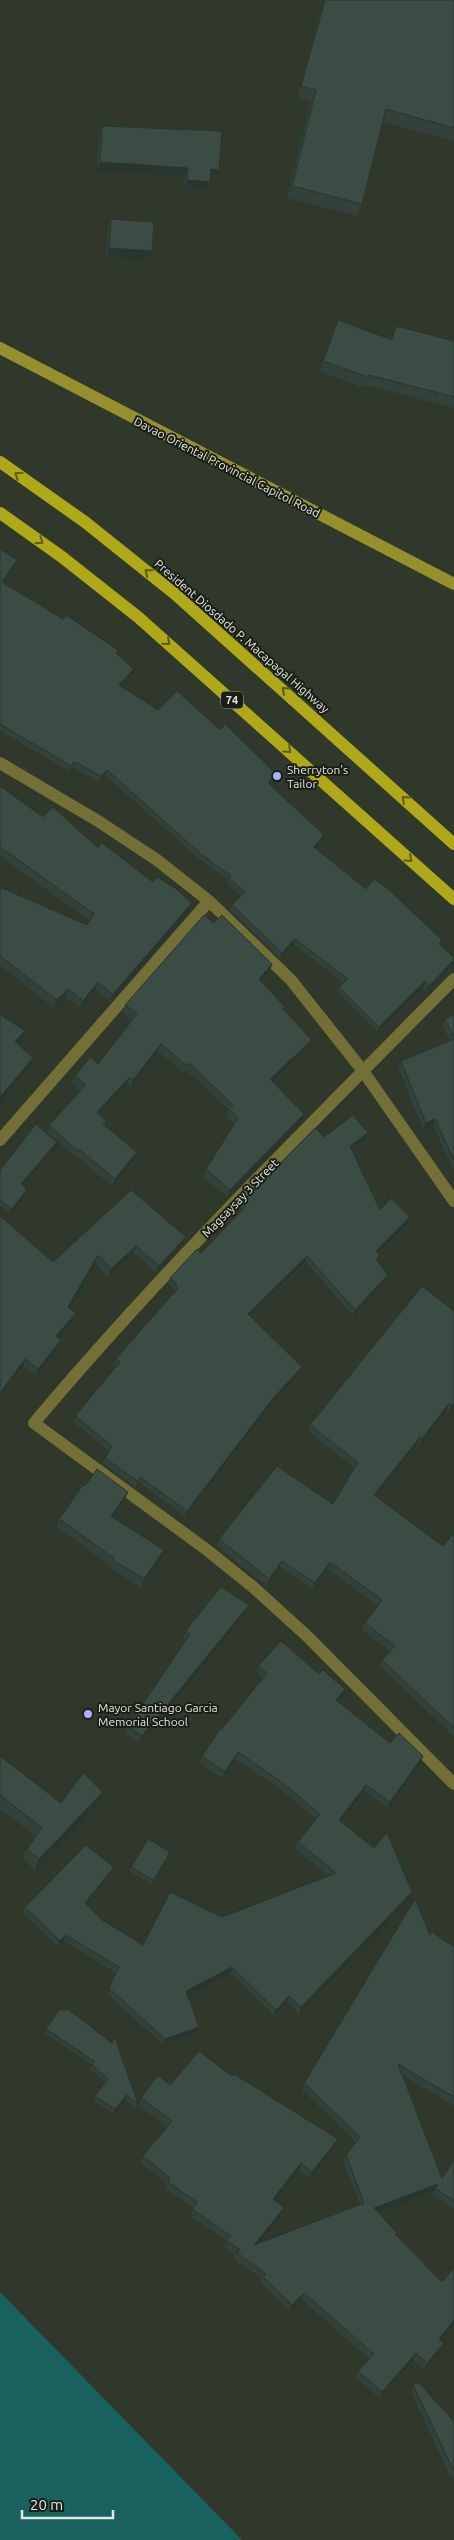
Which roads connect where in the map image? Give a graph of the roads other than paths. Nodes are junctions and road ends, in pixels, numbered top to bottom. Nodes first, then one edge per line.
1 (0, 348) edge
2 (0, 462) edge
3 (0, 513) edge
4 (454, 584) edge
5 (0, 763) edge
6 (454, 844) edge
7 (454, 899) edge
8 (209, 901) junction
9 (454, 979) edge
10 (363, 1071) junction
11 (0, 1140) edge
12 (454, 1201) edge
13 (454, 1784) edge

1 - 4 street, Davao Oriental Provincial Capitol Road
6 -> 2 main road, President Diosdado P. Macapagal Highway
3 -> 7 main road, 74
5 - 8 street
8 - 10 street
8 - 11 street
9 - 10 street, Magsaysay 3 Street
10 - 12 street
10 - 13 street, Magsaysay 3 Street

